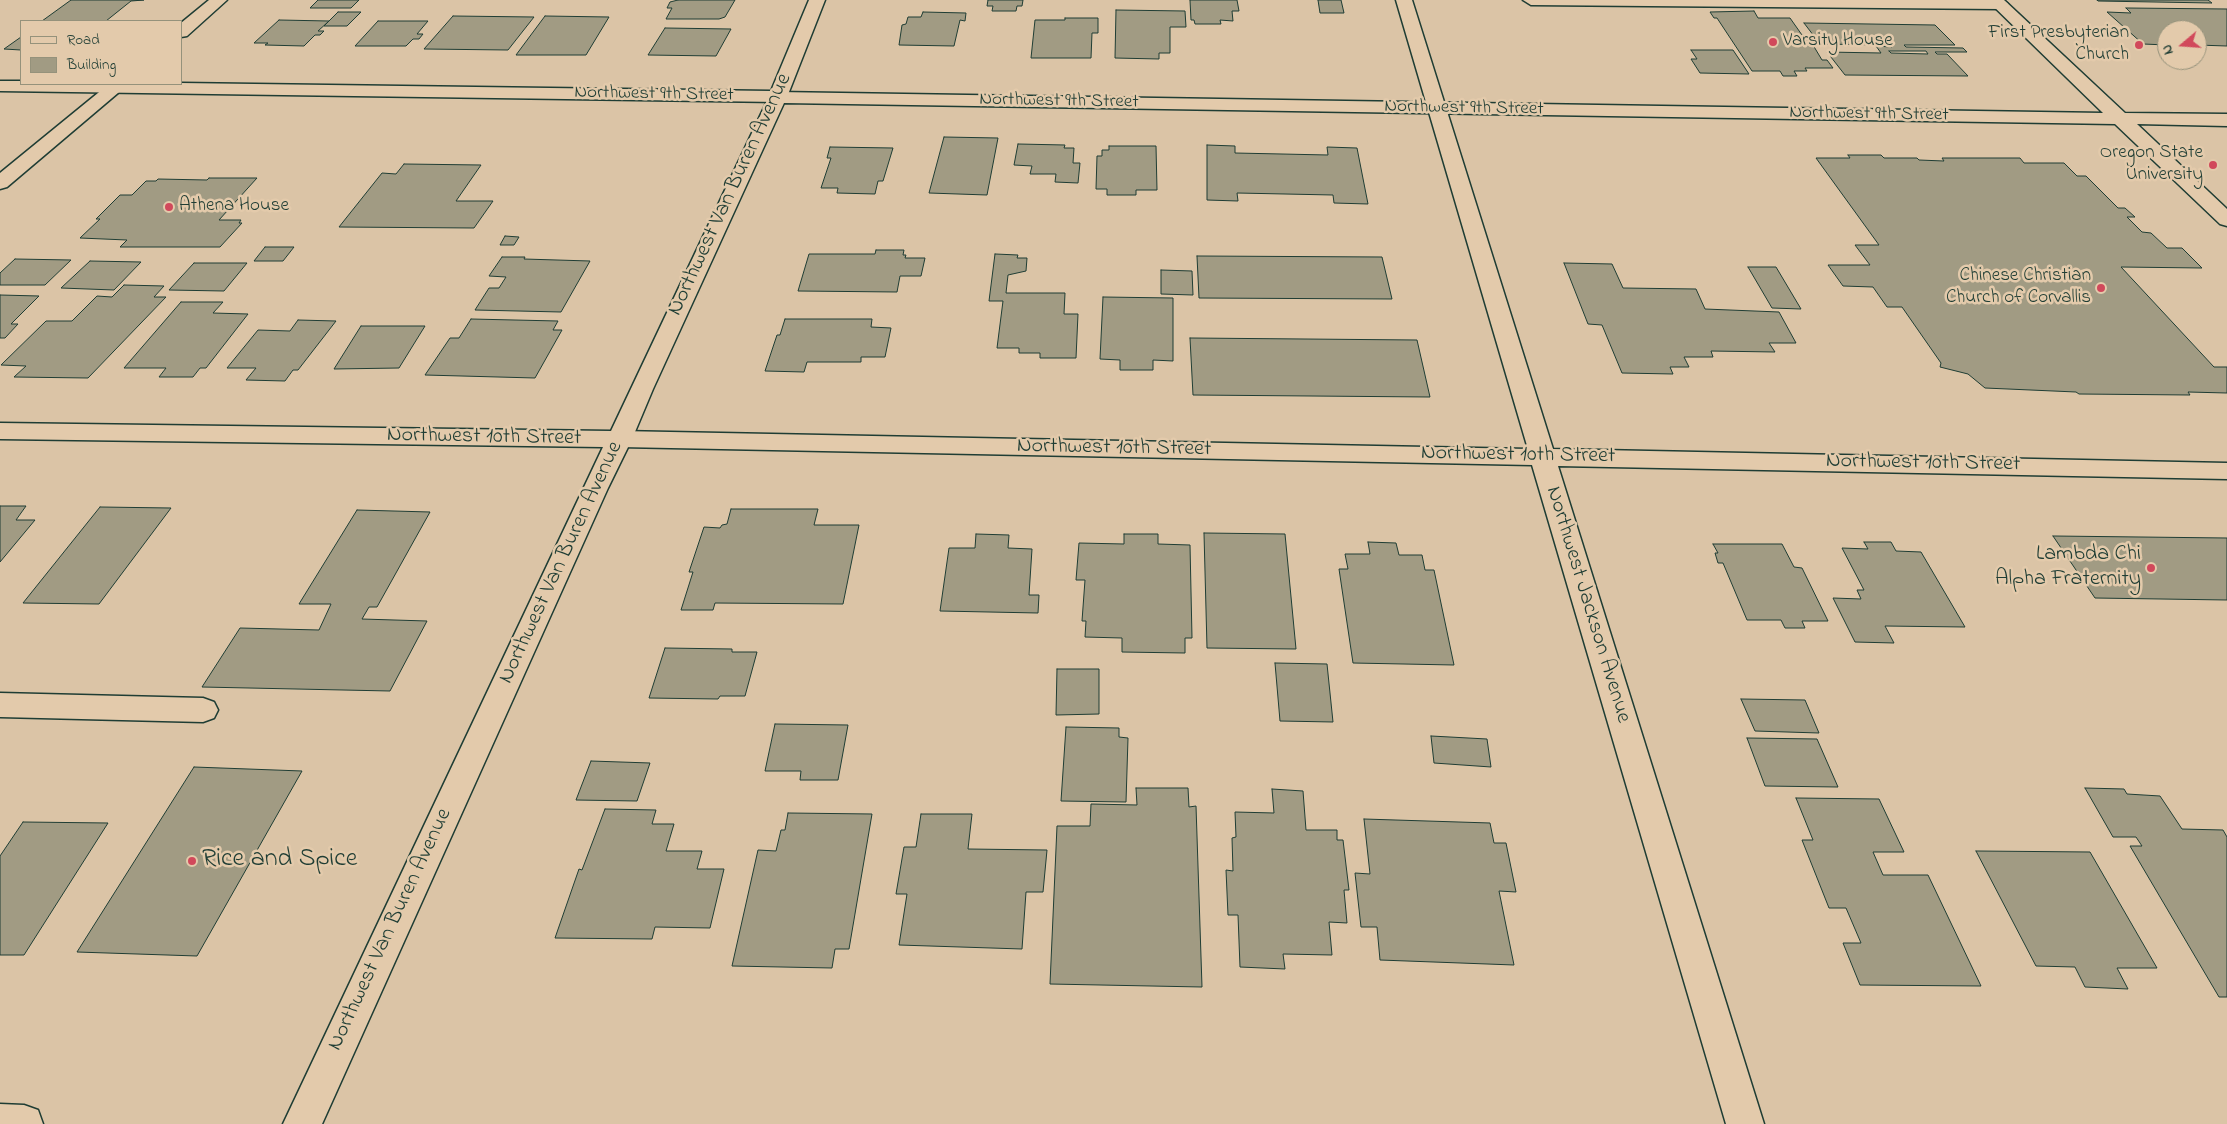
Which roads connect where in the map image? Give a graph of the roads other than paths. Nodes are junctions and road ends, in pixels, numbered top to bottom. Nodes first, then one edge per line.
1 (219, 0) edge
2 (817, 0) edge
3 (1404, 0) edge
4 (1530, 0) edge
5 (1997, 2) edge
6 (182, 31) edge
7 (118, 85) edge
8 (0, 86) edge
9 (778, 97) junction
10 (1437, 109) junction
11 (2118, 118) junction
12 (2227, 120) edge
13 (0, 183) edge
14 (2227, 220) edge
15 (0, 431) edge
16 (620, 440) junction
17 (1542, 457) junction
18 (2227, 471) edge
19 (0, 705) edge
20 (203, 710) dead end
21 (0, 1123) edge
22 (24, 1124) edge
23 (302, 1124) edge
24 (1745, 1124) edge

1 - 6 main road
2 - 9 main road, Northwest Van Buren Avenue
3 - 10 main road, Northwest Jackson Avenue
4 - 5 main road
5 - 11 main road
7 - 8 main road, Northwest 9th Street
7 - 9 main road, Northwest 9th Street
7 - 13 main road
9 - 10 main road, Northwest 9th Street
9 - 16 main road, Northwest Van Buren Avenue
10 - 11 main road, Northwest 9th Street
10 - 17 main road, Northwest Jackson Avenue
11 - 12 main road, Northwest 9th Street
11 - 14 main road
15 - 16 main road, Northwest 10th Street
16 - 17 main road, Northwest 10th Street
16 - 23 main road, Northwest Van Buren Avenue
17 - 18 main road, Northwest 10th Street
17 - 24 main road, Northwest Jackson Avenue
19 - 20 main road
21 - 22 main road

